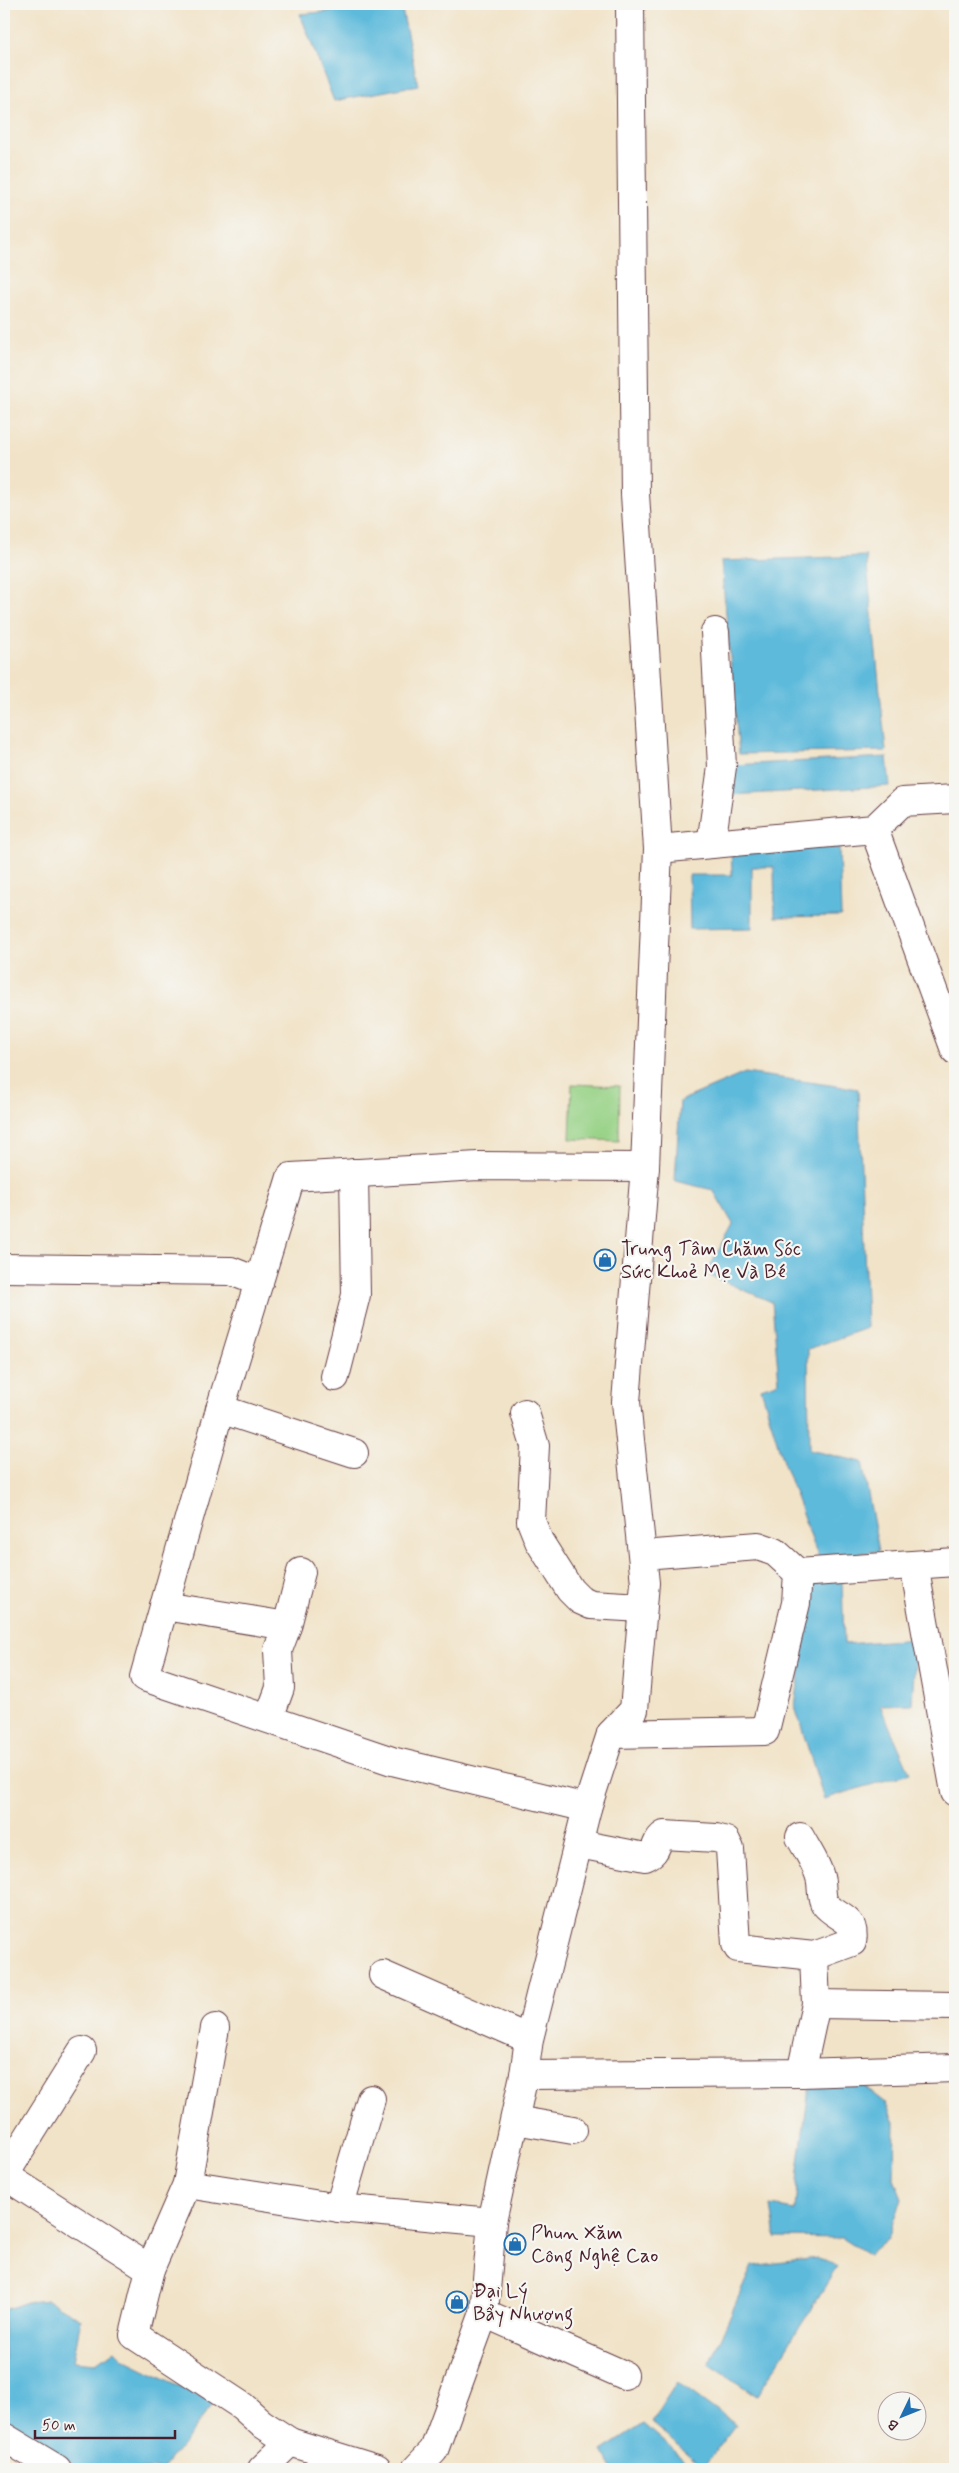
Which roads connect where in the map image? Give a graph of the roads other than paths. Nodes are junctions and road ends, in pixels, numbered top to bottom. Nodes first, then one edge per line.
1 (630, 4) edge
2 (715, 632) dead end
3 (955, 799) edge
4 (874, 829) junction
5 (712, 844) junction
6 (658, 849) junction
7 (955, 1050) edge
8 (645, 1166) junction
9 (354, 1173) junction
10 (4, 1268) edge
11 (259, 1282) junction
12 (336, 1377) dead end
13 (220, 1409) junction
14 (525, 1413) dead end
15 (354, 1453) dead end
16 (643, 1555) junction
17 (955, 1562) edge
18 (914, 1565) junction
19 (301, 1572) dead end
20 (798, 1573) junction
21 (164, 1606) junction
22 (642, 1608) junction
23 (287, 1626) junction
24 (270, 1718) junction
25 (611, 1734) junction
26 (955, 1792) edge
27 (587, 1808) junction
28 (800, 1837) dead end
29 (579, 1844) junction
30 (814, 1956) junction
31 (383, 1975) dead end
32 (816, 2004) junction
33 (955, 2006) edge
34 (215, 2028) dead end
35 (529, 2039) junction
36 (82, 2051) dead end
37 (955, 2068) edge
38 (801, 2073) junction
39 (524, 2076) junction
40 (370, 2099) dead end
41 (514, 2120) junction
42 (573, 2130) dead end
43 (4, 2175) edge
44 (186, 2184) junction
45 (339, 2208) junction
46 (492, 2222) junction
47 (150, 2270) junction
48 (484, 2313) junction
49 (624, 2375) dead end
50 (4, 2437) edge
51 (290, 2442) junction
52 (57, 2469) edge
53 (262, 2469) edge
54 (377, 2469) edge
55 (416, 2469) edge

1 - 6 street
2 - 5 street
3 - 4 street
4 - 5 street
4 - 7 street
5 - 6 street
6 - 8 street
8 - 9 street
8 - 16 street
9 - 11 street
9 - 12 street
10 - 11 street
11 - 13 street
13 - 15 street
13 - 21 street
14 - 22 street
16 - 20 street
16 - 22 street
17 - 18 street
18 - 20 street
18 - 26 street
19 - 23 street
20 - 25 street
21 - 23 street
21 - 24 street
22 - 25 street
23 - 24 street
24 - 27 street
25 - 27 street
27 - 29 street
28 - 30 street
29 - 30 street
29 - 35 street
30 - 32 street
31 - 35 street
32 - 33 street
32 - 38 street
34 - 44 street
35 - 39 street
36 - 43 street
37 - 38 street
38 - 39 street
39 - 41 street
40 - 45 street
41 - 42 street
41 - 46 street
43 - 47 street
44 - 45 street
44 - 47 street
45 - 46 street
46 - 48 street
47 - 51 street
48 - 49 street
48 - 55 street
50 - 52 street
51 - 53 street
51 - 54 street

